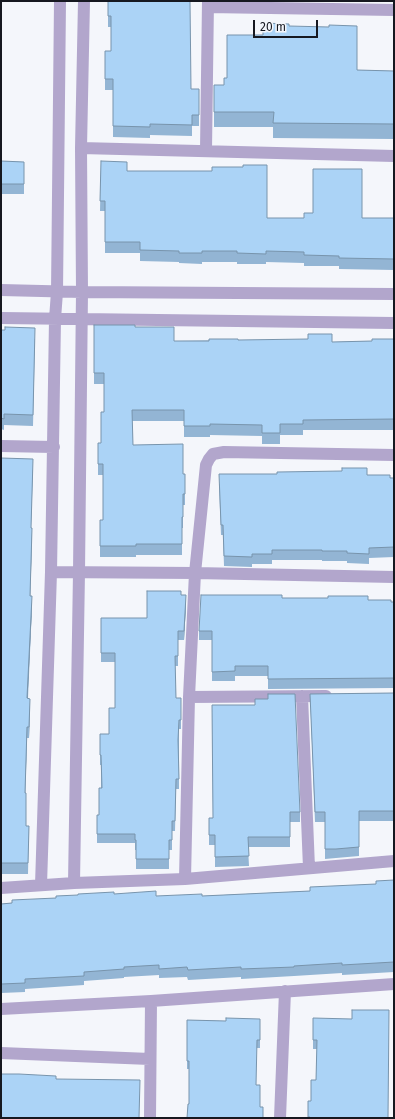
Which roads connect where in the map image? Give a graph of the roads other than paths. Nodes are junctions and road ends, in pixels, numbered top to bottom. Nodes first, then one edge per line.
1 (60, 1) edge
2 (84, 1) edge
3 (208, 4) edge
4 (352, 5) edge
5 (394, 10) edge
6 (81, 148) junction
7 (206, 150) junction
8 (394, 156) edge
9 (1, 290) edge
10 (57, 292) junction
11 (82, 292) junction
12 (394, 294) edge
13 (1, 318) edge
14 (55, 319) junction
15 (81, 320) junction
16 (394, 323) edge
17 (1, 446) edge
18 (54, 447) junction
19 (394, 455) edge
20 (51, 572) junction
21 (79, 572) junction
22 (195, 573) junction
23 (394, 576) edge
24 (302, 696) junction
25 (340, 696) edge
26 (189, 697) junction
27 (394, 861) edge
28 (309, 868) junction
29 (185, 879) junction
30 (74, 883) junction
31 (42, 885) junction
32 (1, 888) edge
33 (394, 984) edge
34 (285, 992) junction
35 (151, 1001) junction
36 (1, 1009) edge
37 (1, 1053) edge
38 (150, 1059) junction
39 (150, 1118) edge
40 (280, 1118) edge

1 - 10 street
2 - 6 street
3 - 4 street
3 - 7 street
4 - 5 street
6 - 7 street
6 - 11 street
7 - 8 street
9 - 10 street
10 - 11 street
10 - 14 street
11 - 12 street
11 - 15 street
13 - 14 street
14 - 15 street
14 - 18 street
15 - 16 street
15 - 21 street
17 - 18 street
18 - 20 street
19 - 22 street
20 - 21 street
20 - 31 street
21 - 22 street
21 - 30 street
22 - 23 street
22 - 26 street
24 - 25 street
24 - 26 street
24 - 28 street
26 - 29 street
27 - 28 street
28 - 29 street
29 - 30 street
30 - 31 street
31 - 32 street
33 - 34 street
34 - 35 street
34 - 40 street
35 - 36 street
35 - 38 street
37 - 38 street
38 - 39 street

